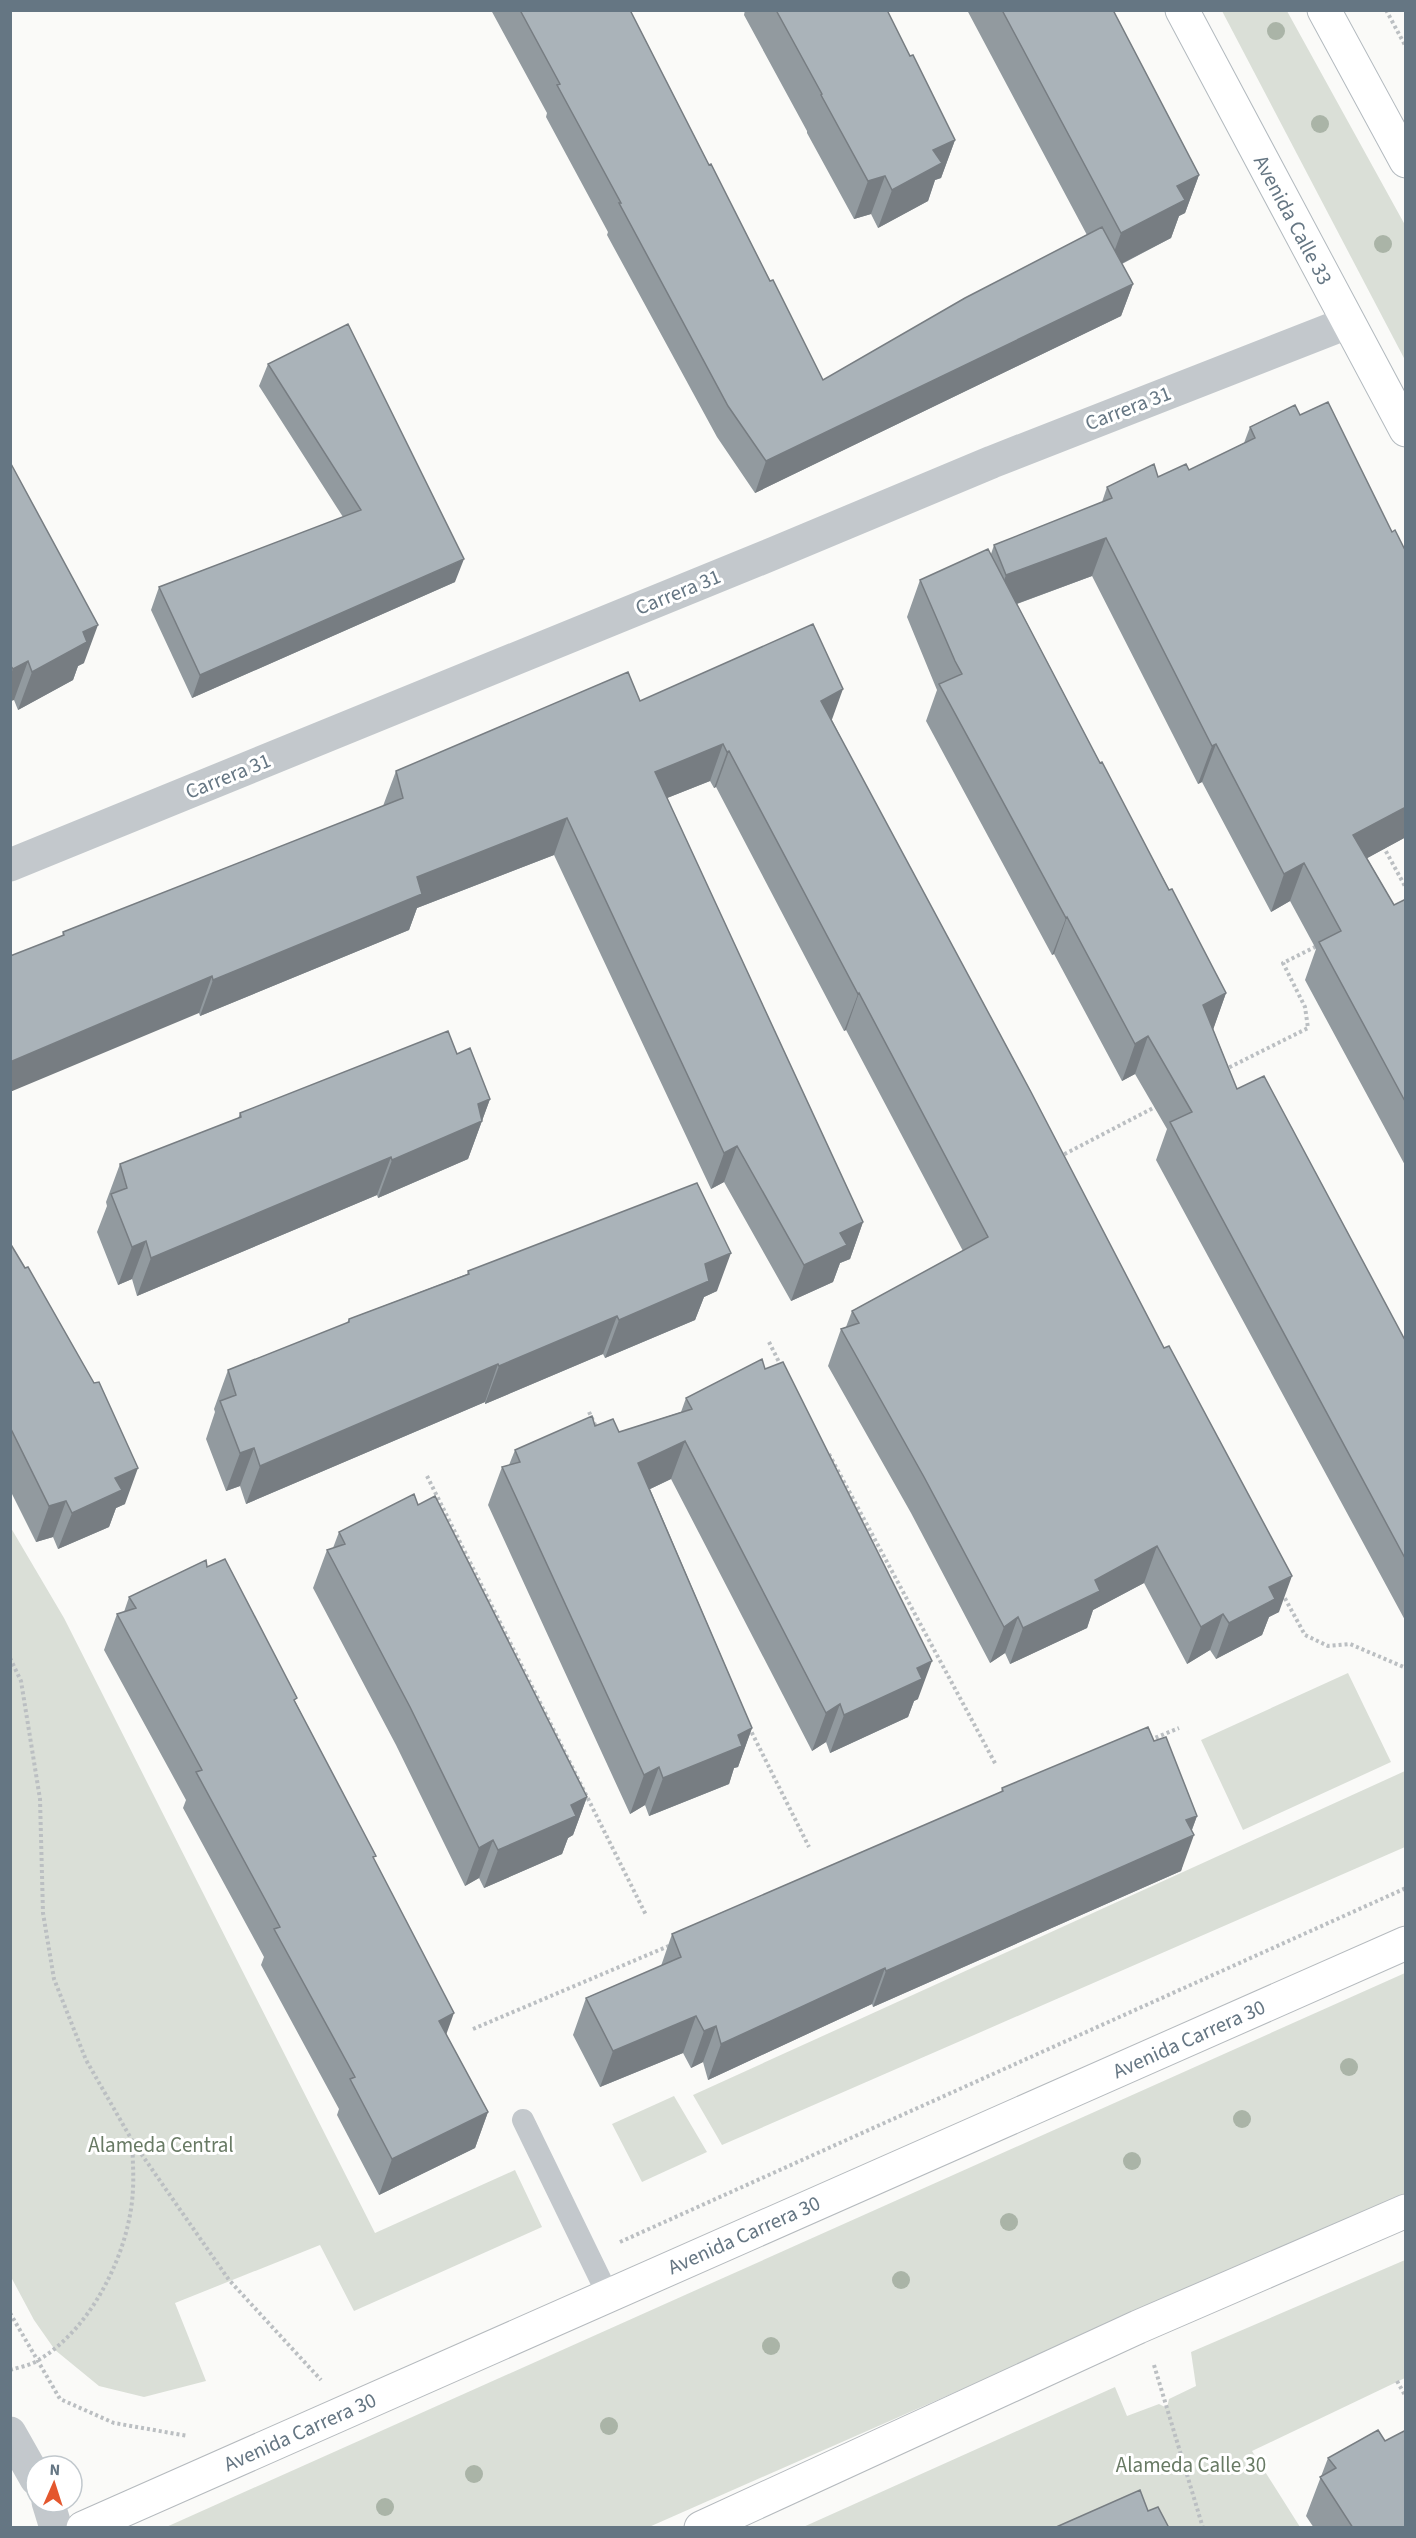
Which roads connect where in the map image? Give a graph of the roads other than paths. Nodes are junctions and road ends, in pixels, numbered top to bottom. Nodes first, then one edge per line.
1 (1182, 10) edge
2 (1324, 10) edge
3 (1406, 162) edge
4 (1347, 323) junction
5 (1406, 430) edge
6 (10, 865) edge
7 (1406, 1943) edge
8 (523, 2120) dead end
9 (1406, 2211) edge
10 (608, 2295) junction
11 (10, 2433) edge
12 (24, 2458) edge
13 (83, 2528) edge
14 (701, 2528) edge

1 - 4 main road, Avenida Calle 33
2 - 3 main road
4 - 5 main road, Avenida Calle 33
4 - 6 street, Carrera 31
7 - 10 main road, Avenida Carrera 30
8 - 10 lane
9 - 14 main road
10 - 13 main road, Avenida Carrera 30
11 - 12 street

